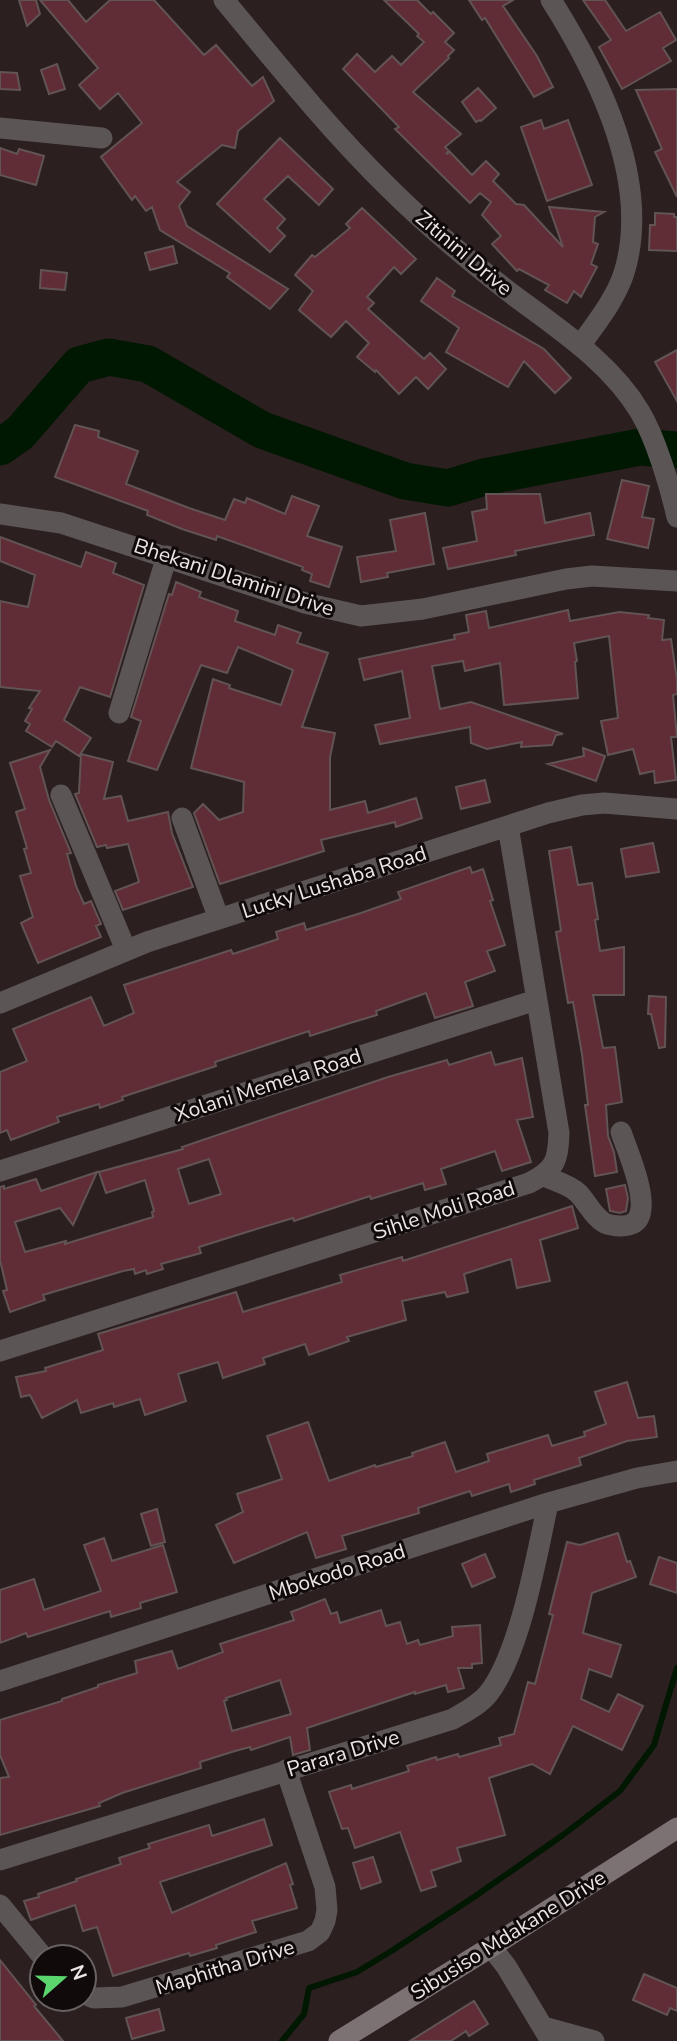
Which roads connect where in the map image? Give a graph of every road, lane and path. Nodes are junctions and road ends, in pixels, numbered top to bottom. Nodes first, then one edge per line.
1 (224, 0) edge
2 (551, 0) edge
3 (0, 128) edge
4 (102, 138) dead end
5 (580, 346) junction
6 (0, 514) edge
7 (677, 517) edge
8 (167, 556) junction
9 (677, 581) edge
10 (119, 713) dead end
11 (61, 795) dead end
12 (677, 809) edge
13 (182, 818) dead end
14 (508, 826) junction
15 (219, 919) junction
16 (126, 950) junction
17 (536, 1000) junction
18 (0, 1003) edge
19 (621, 1132) dead end
20 (0, 1171) edge
21 (544, 1176) junction
22 (0, 1351) edge
23 (677, 1471) edge
24 (548, 1503) junction
25 (0, 1681) edge
26 (286, 1770) junction
27 (677, 1828) edge
28 (0, 1860) edge
29 (0, 1905) edge
30 (31, 1943) edge
31 (491, 1947) junction
32 (98, 1998) edge
33 (547, 2034) edge
34 (338, 2041) edge
35 (594, 2041) edge

1 - 5 street, Zitinini Drive
2 - 5 street
3 - 4 street
5 - 7 street, Zitinini Drive
6 - 8 street, Bhekani Dlamini Drive
8 - 9 street, Bhekani Dlamini Drive
8 - 10 street
11 - 16 street
12 - 14 street, Lucky Lushaba Road
13 - 15 street
14 - 15 street, Lucky Lushaba Road
14 - 17 street
15 - 16 street, Lucky Lushaba Road
16 - 18 street, Lucky Lushaba Road
17 - 20 street, Xolani Memela Road
17 - 21 street
19 - 21 street
21 - 22 street, Sihle Moli Road
23 - 24 street, Mbokodo Road
24 - 25 street, Mbokodo Road
24 - 26 street, Parara Drive
26 - 28 street, Parara Drive
26 - 32 street, Maphitha Drive
27 - 31 street, Sibusiso Mdakane Drive
29 - 30 street
31 - 33 street
31 - 34 street, Sibusiso Mdakane Drive
33 - 35 street

